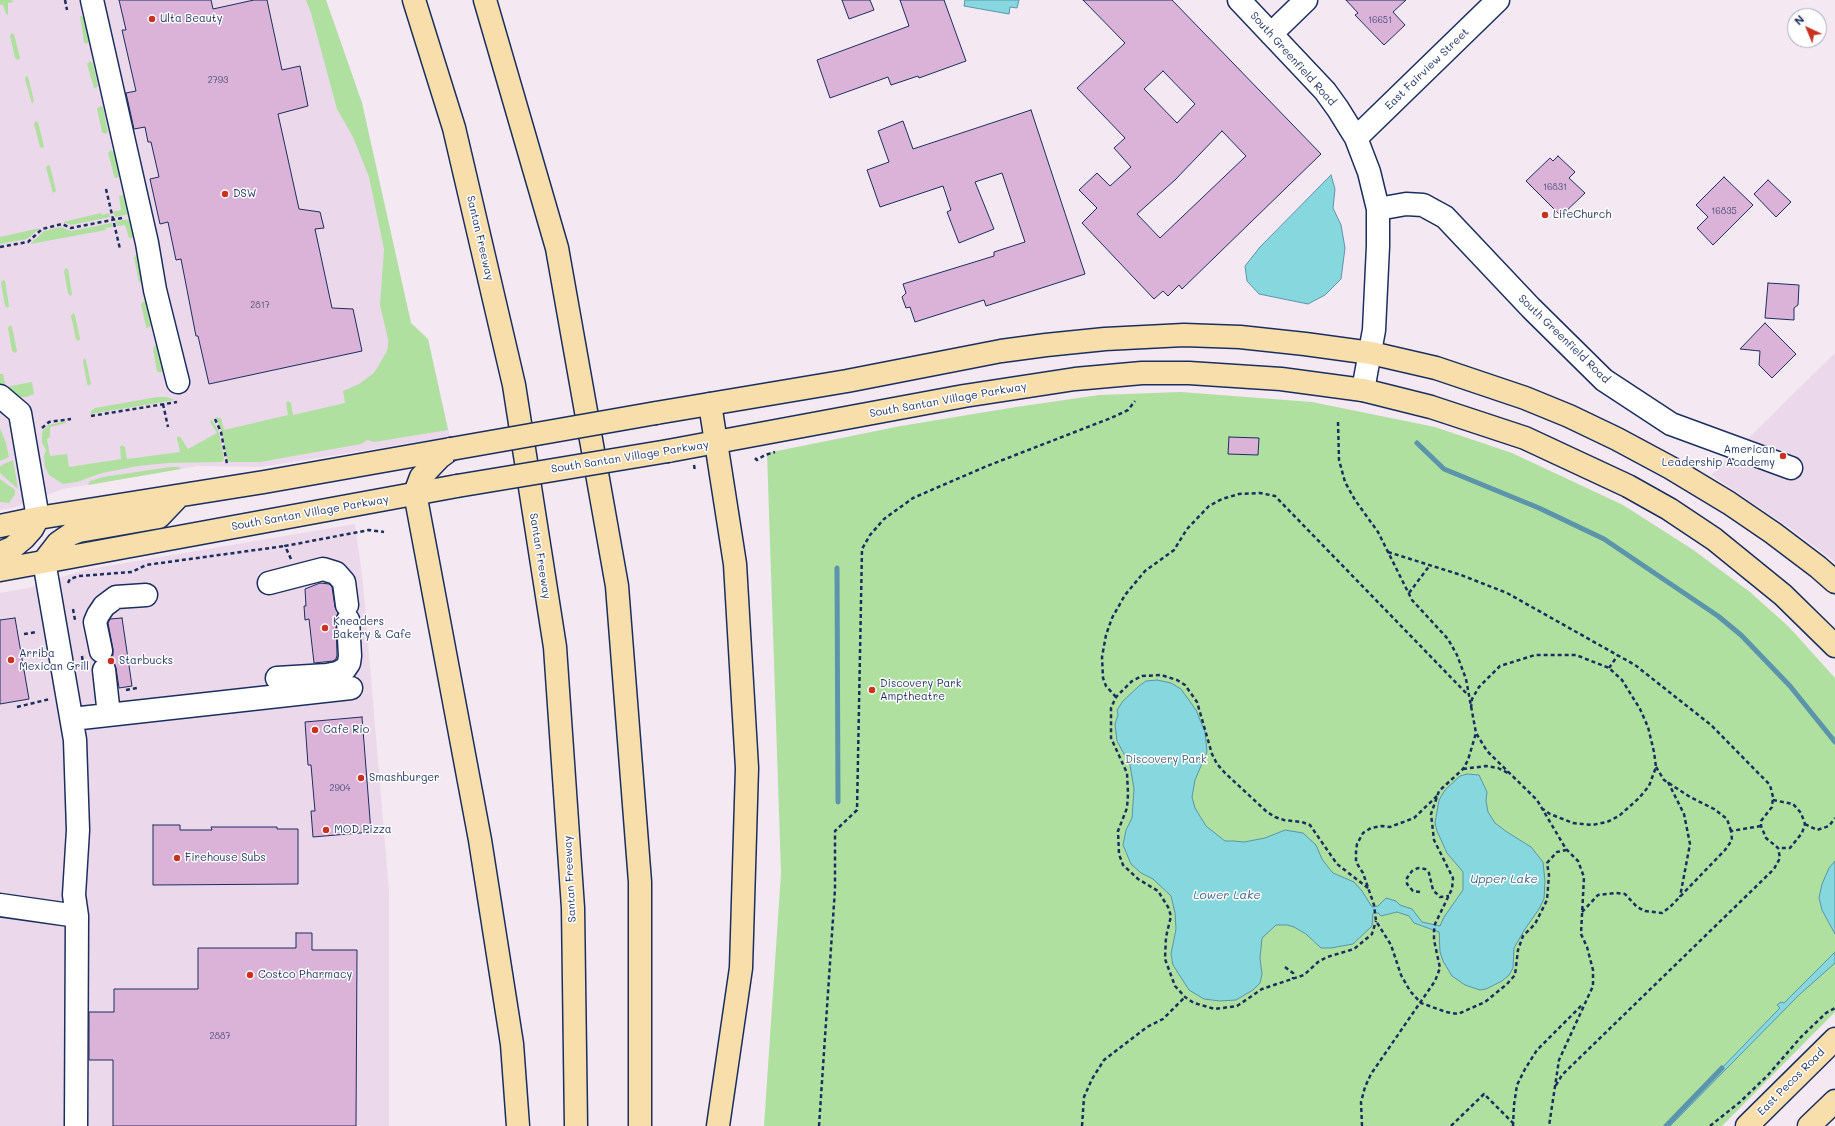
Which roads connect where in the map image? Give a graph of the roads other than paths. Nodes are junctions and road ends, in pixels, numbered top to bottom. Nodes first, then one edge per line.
1 (92, 0) edge
2 (414, 0) edge
3 (485, 0) edge
4 (1238, 0) edge
5 (1306, 0) edge
6 (1498, 0) edge
7 (1271, 34) junction
8 (1356, 138) junction
9 (1378, 209) junction
10 (1371, 354) junction
11 (1363, 390) junction
12 (178, 392) road end
13 (0, 396) edge
14 (710, 404) junction
15 (716, 443) junction
16 (451, 449) junction
17 (1791, 468) dead end
18 (415, 493) junction
19 (179, 496) junction
20 (38, 518) junction
21 (0, 526) edge
22 (0, 553) edge
23 (44, 561) junction
24 (0, 570) edge
25 (1835, 582) edge
26 (269, 583) dead end
27 (146, 595) dead end
28 (1835, 646) edge
29 (277, 678) dead end
30 (351, 688) dead end
31 (109, 715) junction
32 (72, 719) junction
33 (0, 905) edge
34 (77, 916) junction
35 (1835, 1039) edge
36 (1835, 1101) edge
37 (76, 1126) edge
38 (518, 1126) edge
39 (576, 1126) edge
40 (640, 1126) edge
41 (718, 1126) edge
42 (1747, 1126) edge
43 (1809, 1126) edge

1 - 12 street
2 - 39 main road, Santan Freeway
3 - 40 main road
4 - 7 street, South Greenfield Road
5 - 7 street
6 - 8 street, East Fairview Street
7 - 8 street, South Greenfield Road
8 - 9 street, South Greenfield Road
9 - 10 street, South Greenfield Road
9 - 17 street, South Greenfield Road
10 - 11 street, South Greenfield Road
10 - 14 main road
10 - 25 main road
11 - 15 main road, South Santan Village Parkway
11 - 28 main road, South Santan Village Parkway
13 - 20 street
14 - 15 main road
14 - 16 main road, bridge
15 - 18 main road, South Santan Village Parkway, bridge
15 - 41 main road
16 - 18 main road
16 - 19 main road
18 - 23 main road, South Santan Village Parkway
18 - 38 main road
19 - 20 main road
19 - 23 main road
20 - 21 main road
20 - 22 main road
23 - 24 main road, South Santan Village Parkway
23 - 32 street
26 - 29 street
27 - 31 street
30 - 31 street
31 - 32 street
32 - 34 street
33 - 34 street
34 - 37 street
35 - 42 main road, East Pecos Road
36 - 43 main road

